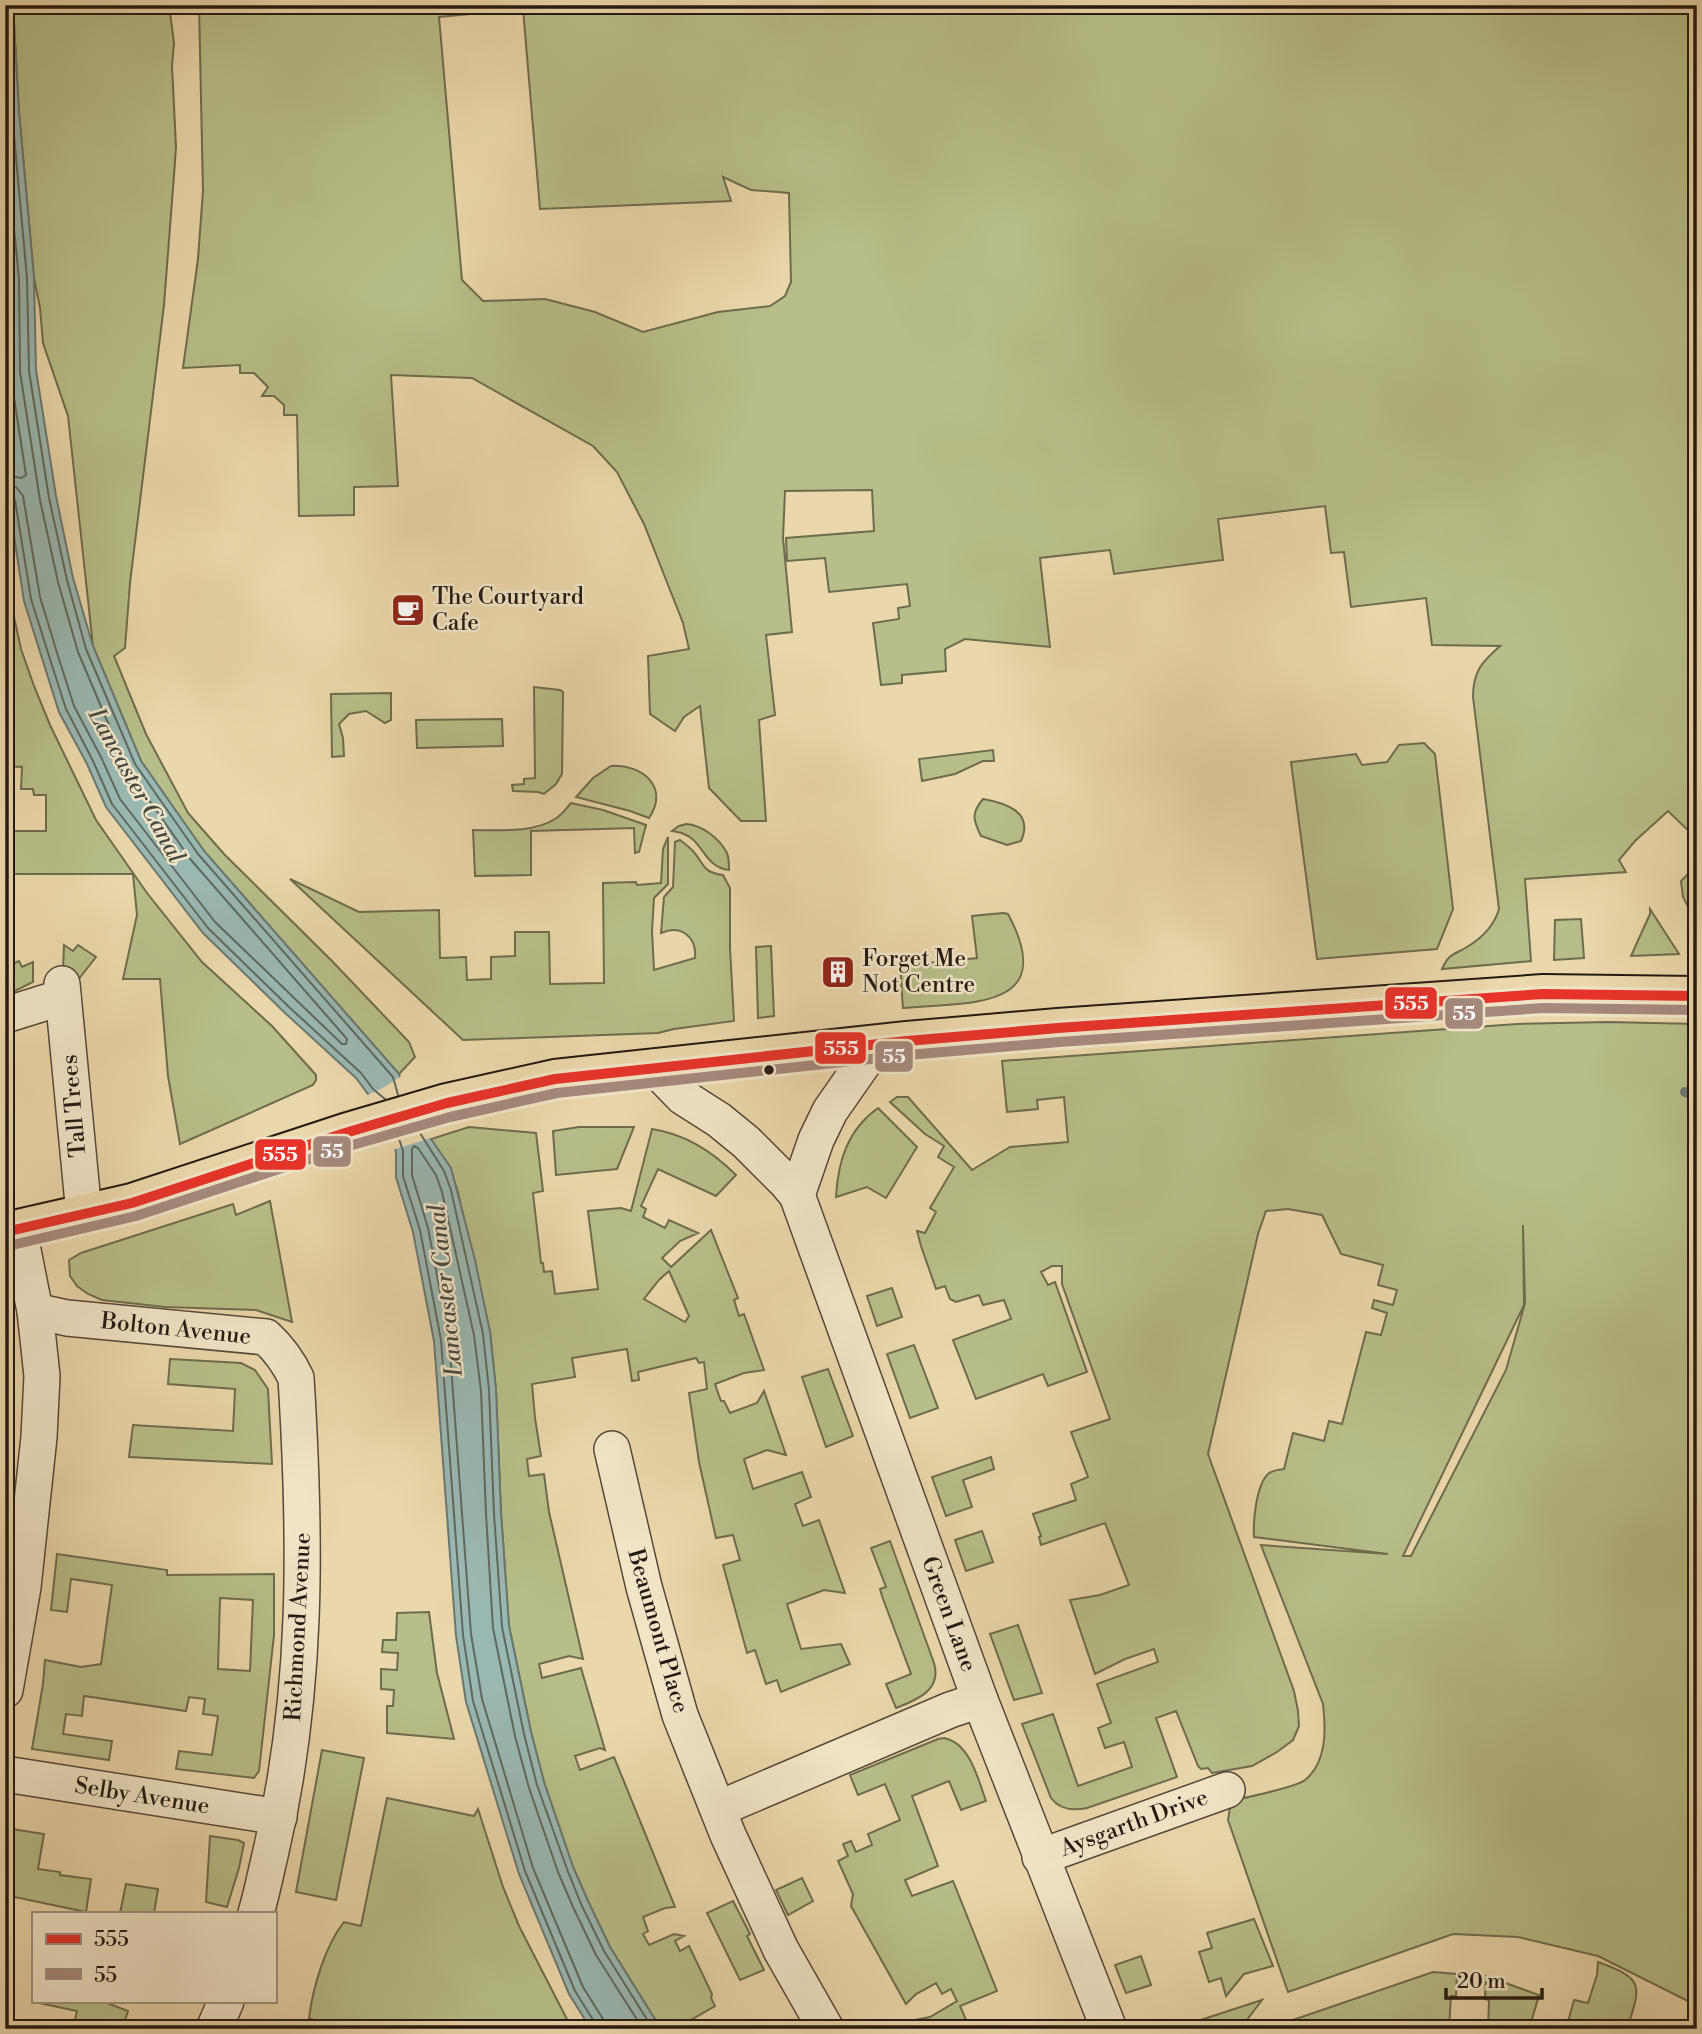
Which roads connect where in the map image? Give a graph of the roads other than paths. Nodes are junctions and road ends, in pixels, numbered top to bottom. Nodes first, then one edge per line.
1 (1697, 996) edge
2 (5, 1015) edge
3 (876, 1045) junction
4 (654, 1067) junction
5 (797, 1195) junction
6 (84, 1214) junction
7 (12, 1231) edge
8 (35, 1311) junction
9 (296, 1378) joint
10 (612, 1448) dead end
11 (5, 1690) edge
12 (980, 1700) junction
13 (5, 1774) edge
14 (1227, 1790) dead end
15 (718, 1809) junction
16 (279, 1817) junction
17 (1040, 1857) junction
18 (256, 1912) edge
19 (226, 2002) edge
20 (214, 2029) edge
21 (826, 2029) edge
22 (1109, 2029) edge

1 - 3 main road
2 - 6 street, Tall Trees
3 - 4 main road
3 - 5 street
4 - 5 street, Green Lane
4 - 6 main road
5 - 12 street, Green Lane
6 - 7 main road
7 - 8 street
8 - 9 street, Bolton Avenue
8 - 11 street
9 - 16 street, Richmond Avenue
10 - 15 street, Beaumont Place
12 - 15 street
12 - 17 street, Green Lane
13 - 16 street, Selby Avenue
14 - 17 street, Aysgarth Drive
15 - 21 street, Beaumont Place
16 - 18 street, Richmond Avenue
17 - 22 street, Green Lane
19 - 20 street

